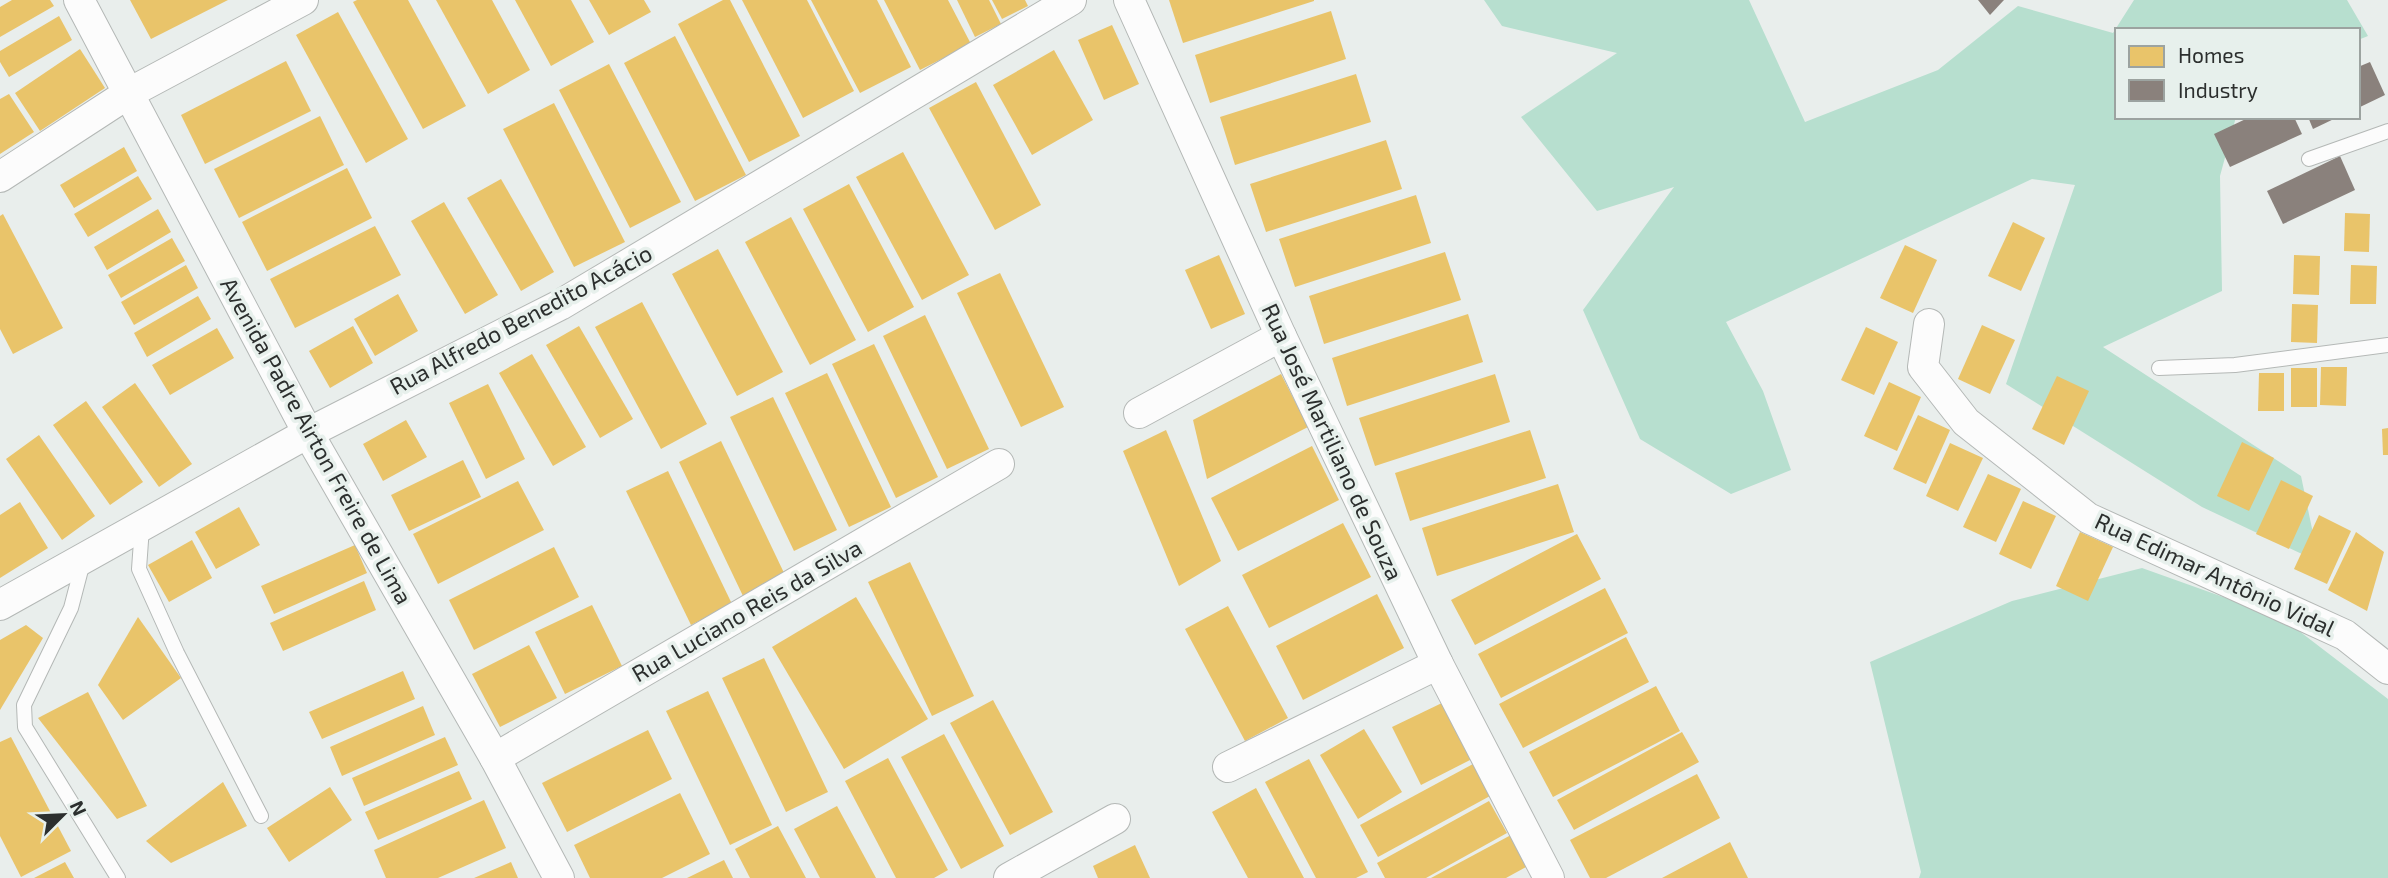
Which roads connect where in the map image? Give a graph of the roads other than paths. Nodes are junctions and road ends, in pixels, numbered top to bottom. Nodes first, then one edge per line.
1 (79, 0) edge
2 (303, 0) edge
3 (1071, 0) edge
4 (1129, 0) edge
5 (129, 93) junction
6 (2388, 131) edge
7 (2309, 159) dead end
8 (0, 177) edge
9 (1929, 324) dead end
10 (1281, 336) junction
11 (2388, 345) edge
12 (2159, 368) dead end
13 (1139, 413) dead end
14 (308, 433) junction
15 (999, 464) dead end
16 (142, 525) junction
17 (84, 557) junction
18 (0, 605) edge
19 (1438, 664) junction
20 (2388, 669) edge
21 (495, 758) junction
22 (1228, 766) dead end
23 (261, 816) dead end
24 (1115, 819) dead end
25 (118, 878) edge
26 (559, 878) edge
27 (1009, 878) edge
28 (1549, 878) edge

1 - 5 street, Avenida Padre Airton Freire de Lima
2 - 5 street
3 - 14 street, Rua Alfredo Benedito Acácio
4 - 10 street, Rua José Martiliano de Souza
5 - 8 street
5 - 14 street, Avenida Padre Airton Freire de Lima
6 - 7 lane
9 - 20 street, Rua Edimar Antônio Vidal
10 - 13 street
10 - 19 street, Rua José Martiliano de Souza
11 - 12 lane
14 - 16 street, Rua Alfredo Benedito Acácio
14 - 21 street, Avenida Padre Airton Freire de Lima
15 - 21 street, Rua Luciano Reis da Silva
16 - 17 street, Rua Alfredo Benedito Acácio
16 - 23 lane
17 - 18 street, Rua Alfredo Benedito Acácio
17 - 25 lane
19 - 22 street
19 - 28 street, Rua José Martiliano de Souza
21 - 26 street, Avenida Padre Airton Freire de Lima
24 - 27 street

